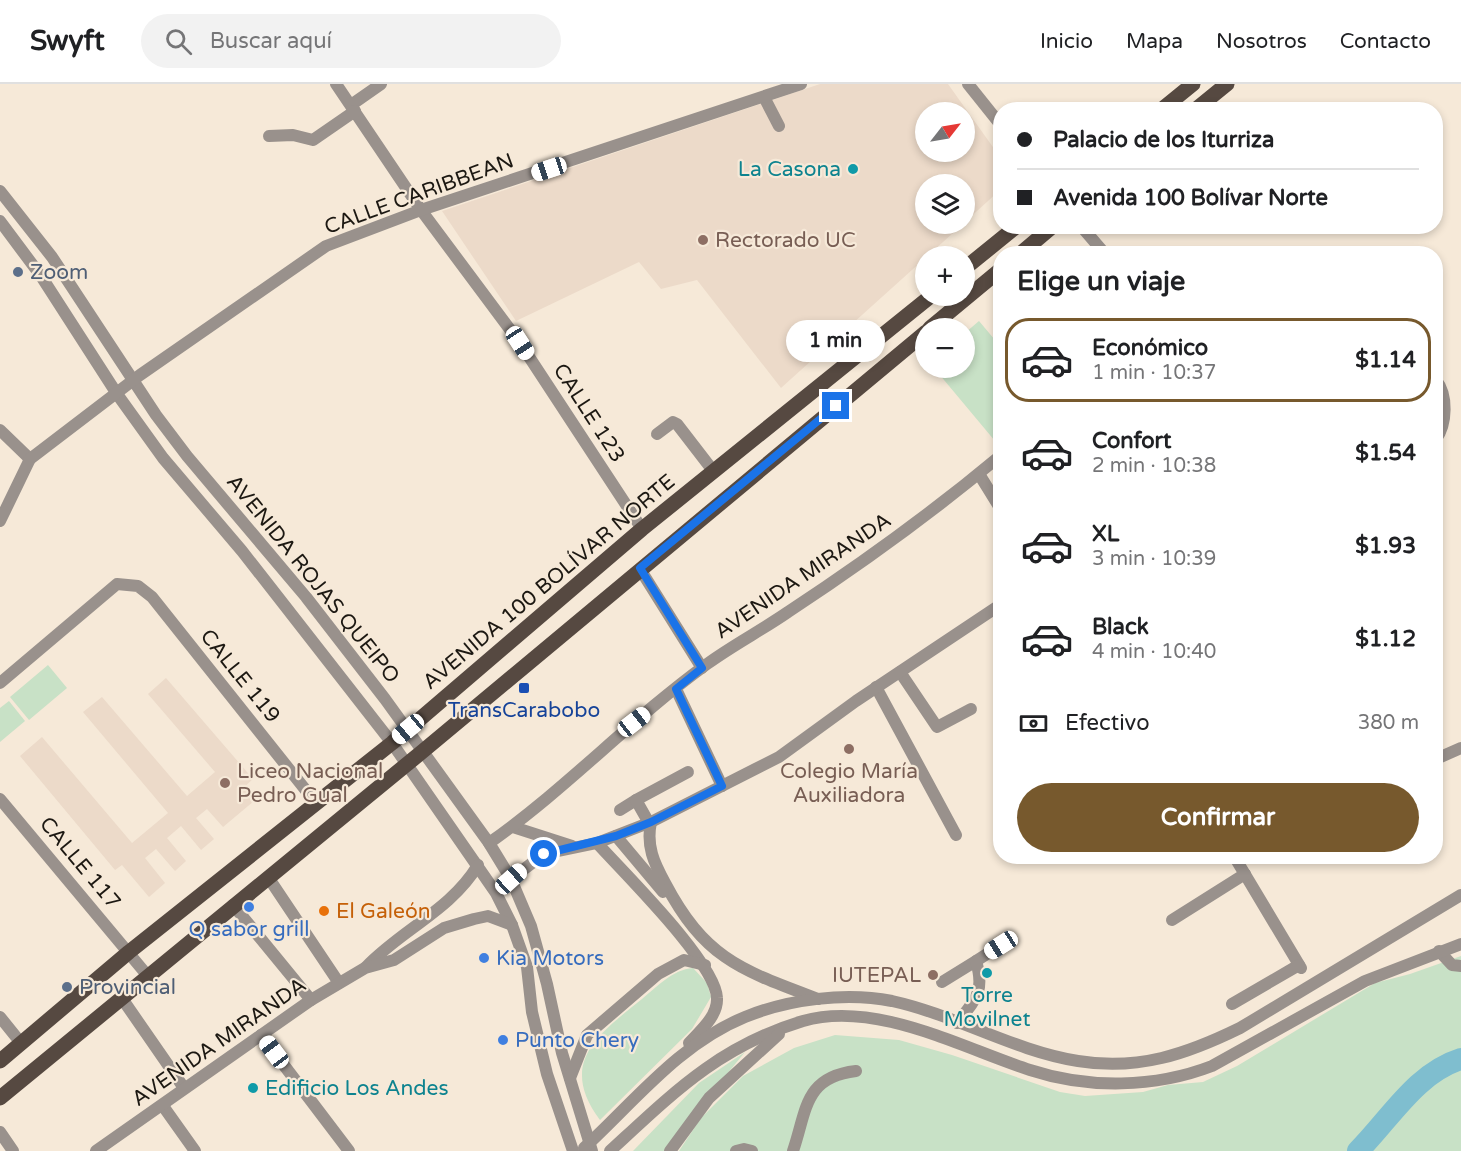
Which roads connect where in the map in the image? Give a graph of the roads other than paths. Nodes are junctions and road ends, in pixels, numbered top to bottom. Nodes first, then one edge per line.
1 (336, 84) edge
2 (381, 84) edge
3 (801, 84) edge
4 (968, 84) edge
5 (1227, 84) edge
6 (1189, 85) edge
7 (764, 97) junction
8 (1170, 102) edge
9 (1196, 102) edge
10 (1204, 102) edge
11 (353, 108) junction
12 (993, 115) edge
13 (779, 126) dead end
14 (269, 136) dead end
15 (0, 191) edge
16 (421, 210) junction
17 (0, 221) edge
18 (1007, 234) edge
19 (1044, 234) edge
20 (1088, 234) edge
21 (1029, 246) edge
22 (1098, 246) edge
23 (975, 260) edge
24 (993, 276) edge
25 (920, 306) edge
26 (942, 318) edge
27 (915, 341) edge
28 (134, 381) junction
29 (117, 394) junction
30 (1443, 407) edge
31 (1443, 425) edge
32 (0, 430) edge
33 (657, 434) dead end
34 (30, 459) junction
35 (993, 462) edge
36 (714, 472) junction
37 (979, 474) junction
38 (993, 497) edge
39 (0, 521) edge
40 (642, 530) junction
41 (640, 568) junction
42 (993, 610) edge
43 (702, 668) junction
44 (900, 672) junction
45 (0, 683) edge
46 (876, 687) junction
47 (676, 689) junction
48 (971, 709) dead end
49 (408, 729) junction
50 (392, 742) junction
51 (1461, 748) edge
52 (423, 751) junction
53 (1443, 756) edge
54 (407, 764) junction
55 (688, 772) dead end
56 (722, 786) junction
57 (0, 799) edge
58 (636, 800) junction
59 (316, 802) junction
60 (620, 810) dead end
61 (650, 823) junction
62 (513, 827) junction
63 (956, 835) dead end
64 (616, 836) junction
65 (489, 843) junction
66 (597, 843) junction
67 (572, 846) junction
68 (1239, 864) edge
69 (478, 865) junction
70 (1245, 874) junction
71 (268, 878) junction
72 (511, 879) junction
73 (1461, 895) edge
74 (233, 905) junction
75 (680, 911) junction
76 (1172, 920) dead end
77 (512, 925) junction
78 (1461, 944) edge
79 (1001, 945) dead end
80 (1439, 951) junction
81 (129, 952) junction
82 (976, 961) junction
83 (705, 965) junction
84 (1461, 966) edge
85 (365, 968) junction
86 (147, 975) junction
87 (942, 982) dead end
88 (339, 983) junction
89 (121, 997) junction
90 (311, 1000) junction
91 (819, 1000) junction
92 (1232, 1004) dead end
93 (0, 1017) edge
94 (957, 1023) junction
95 (786, 1028) junction
96 (261, 1035) junction
97 (21, 1043) junction
98 (0, 1061) edge
99 (673, 1061) junction
100 (856, 1071) dead end
101 (569, 1079) junction
102 (184, 1089) junction
103 (0, 1098) edge
104 (163, 1106) junction
105 (0, 1132) edge
106 (12, 1151) edge
107 (96, 1151) edge
108 (195, 1151) edge
109 (349, 1151) edge
110 (573, 1151) edge
111 (581, 1151) edge
112 (592, 1151) edge
113 (610, 1151) edge
114 (670, 1151) edge
115 (736, 1151) edge
116 (752, 1151) edge
117 (793, 1151) edge

1 - 11 street, CALLE 123
2 - 11 street
3 - 7 street, CALLE CARIBBEAN
4 - 12 street
5 - 10 main road
6 - 8 main road
6 - 9 street
7 - 13 street
7 - 16 street, CALLE CARIBBEAN
11 - 14 street
11 - 16 street, CALLE 123
15 - 28 street, AVENIDA ROJAS QUEIPO
16 - 28 street, CALLE CARIBBEAN
16 - 40 street, CALLE 123
17 - 29 street, AVENIDA ROJAS QUEIPO
18 - 23 main road
19 - 21 main road
20 - 22 street
24 - 26 main road
25 - 36 main road, AVENIDA 100 BOLÍVAR NORTE
27 - 41 main road
28 - 29 street, CALLE CARIBBEAN
28 - 49 street, AVENIDA ROJAS QUEIPO
29 - 34 street, CALLE CARIBBEAN
29 - 50 street, AVENIDA ROJAS QUEIPO
30 - 31 street
32 - 34 street
33 - 36 street
34 - 39 street
35 - 37 street, AVENIDA MIRANDA
36 - 40 main road, AVENIDA 100 BOLÍVAR NORTE
37 - 38 street
37 - 43 street, AVENIDA MIRANDA
40 - 49 main road, AVENIDA 100 BOLÍVAR NORTE
41 - 43 street
41 - 52 main road
42 - 44 street
43 - 47 street, AVENIDA MIRANDA
44 - 46 street
44 - 48 street
45 - 59 street, CALLE 119
46 - 56 street
46 - 63 street
47 - 56 street
47 - 62 street, AVENIDA MIRANDA
49 - 50 main road, AVENIDA 100 BOLÍVAR NORTE
49 - 52 street, AVENIDA ROJAS QUEIPO
50 - 54 street, AVENIDA ROJAS QUEIPO
50 - 59 main road, AVENIDA 100 BOLÍVAR NORTE
51 - 53 street
52 - 54 main road
52 - 65 street, AVENIDA ROJAS QUEIPO
54 - 69 street, AVENIDA ROJAS QUEIPO
54 - 71 main road
55 - 58 street
56 - 61 street
57 - 81 street, CALLE 117
58 - 60 street
58 - 61 street
59 - 81 main road, AVENIDA 100 BOLÍVAR NORTE
61 - 64 street
61 - 75 street
62 - 65 street, AVENIDA MIRANDA
62 - 67 street
64 - 66 street
64 - 75 street
65 - 72 street, AVENIDA ROJAS QUEIPO
66 - 67 street
66 - 83 street
67 - 72 street
68 - 70 street
69 - 77 street, AVENIDA ROJAS QUEIPO
69 - 85 street, AVENIDA MIRANDA
70 - 76 street
70 - 92 street
71 - 74 main road
71 - 88 street
72 - 101 street, AVENIDA ROJAS QUEIPO
73 - 94 street
74 - 86 main road
74 - 90 street
75 - 91 street
77 - 85 street, AVENIDA MIRANDA
77 - 110 street, AVENIDA ROJAS QUEIPO
78 - 80 street
79 - 82 street
80 - 84 street
80 - 95 street
81 - 86 street, CALLE 117
81 - 97 main road, AVENIDA 100 BOLÍVAR NORTE
82 - 87 street
82 - 94 street
83 - 99 street
83 - 101 street
85 - 88 street, AVENIDA MIRANDA
86 - 89 main road
88 - 90 street, AVENIDA MIRANDA
89 - 102 street
89 - 103 main road
90 - 96 street, AVENIDA MIRANDA
91 - 94 street
91 - 99 street
93 - 97 street
95 - 113 street
95 - 114 street
96 - 102 street, AVENIDA MIRANDA
96 - 109 street
97 - 98 main road, AVENIDA 100 BOLÍVAR NORTE
99 - 111 street
100 - 117 street
101 - 112 street, AVENIDA ROJAS QUEIPO
102 - 104 street, AVENIDA MIRANDA
104 - 107 street, AVENIDA MIRANDA
104 - 108 street
105 - 106 street
115 - 116 street

